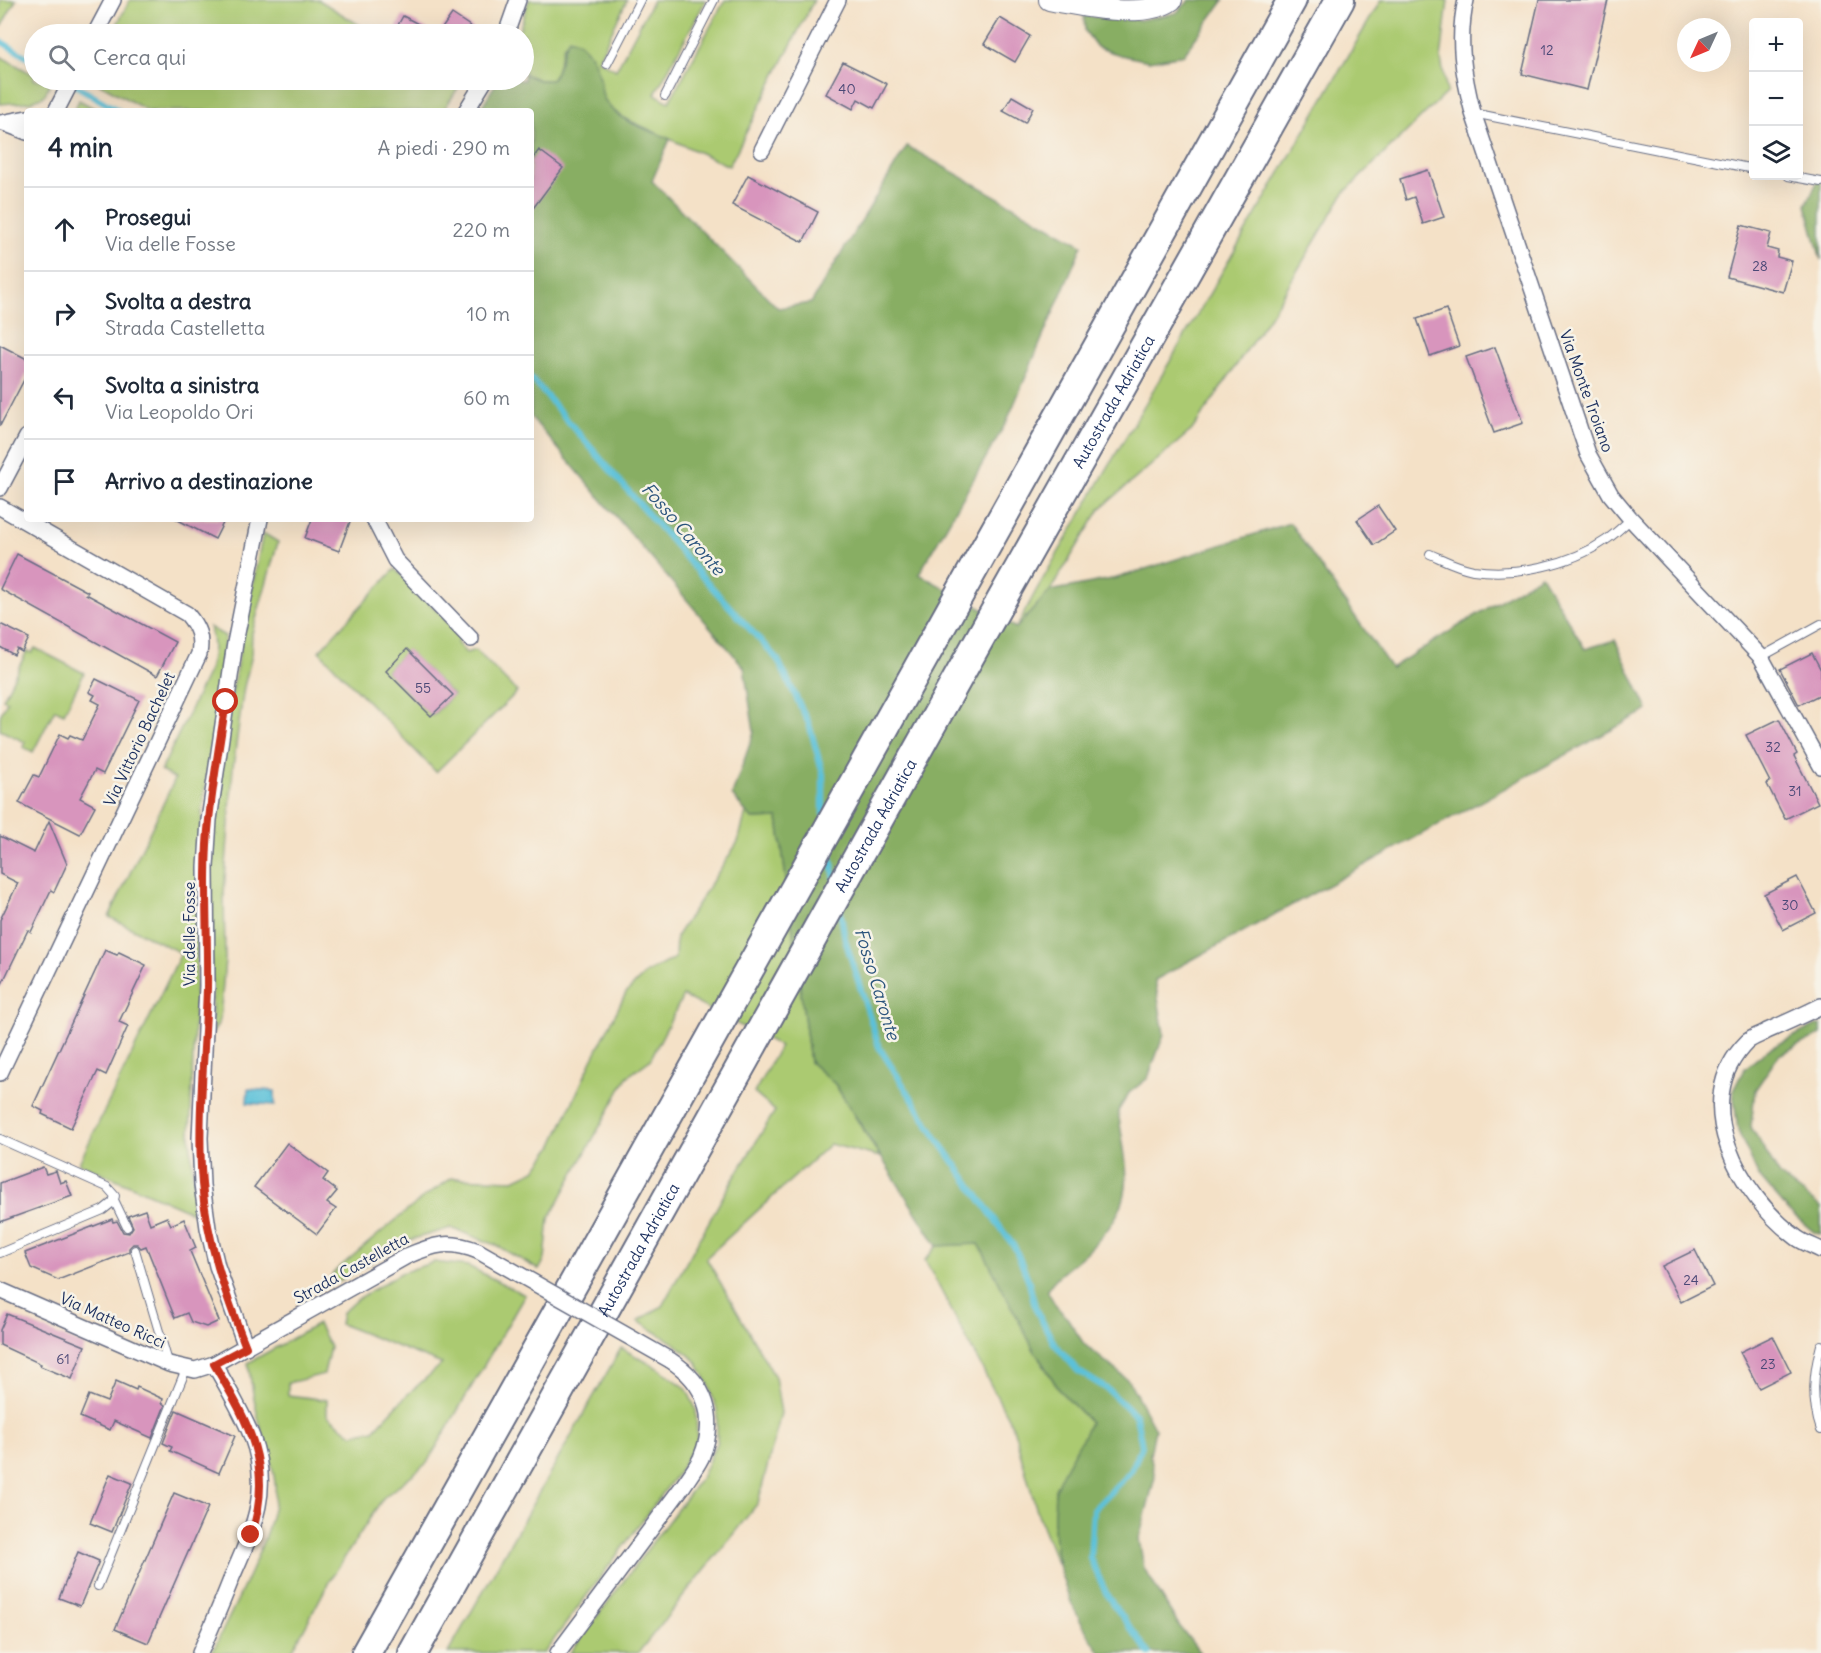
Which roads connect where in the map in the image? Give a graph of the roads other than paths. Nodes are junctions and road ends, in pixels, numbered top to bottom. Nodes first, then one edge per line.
1 (112, 0) edge
2 (518, 0) edge
3 (640, 0) edge
4 (714, 0) edge
5 (838, 0) edge
6 (1049, 0) edge
7 (1172, 0) edge
8 (1292, 0) edge
9 (1341, 0) edge
10 (1466, 0) edge
11 (100, 24) edge
12 (510, 24) edge
13 (607, 64) dead end
14 (67, 90) edge
15 (480, 90) edge
16 (665, 96) dead end
17 (58, 108) edge
18 (468, 108) edge
19 (1473, 112) junction
20 (24, 119) edge
21 (2, 123) edge
22 (24, 131) edge
23 (762, 150) dead end
24 (1749, 168) edge
25 (1803, 179) edge
26 (1821, 182) edge
27 (24, 443) edge
28 (0, 488) edge
29 (0, 507) edge
30 (1631, 519) junction
31 (24, 521) edge
32 (26, 522) edge
33 (259, 522) edge
34 (376, 522) edge
35 (1430, 554) dead end
36 (1821, 624) edge
37 (471, 639) dead end
38 (1761, 657) junction
39 (1821, 766) edge
40 (1821, 1006) edge
41 (0, 1073) edge
42 (0, 1139) edge
43 (114, 1200) junction
44 (127, 1227) dead end
45 (135, 1250) dead end
46 (1821, 1250) edge
47 (0, 1253) edge
48 (0, 1290) edge
49 (1821, 1345) edge
50 (246, 1347) junction
51 (169, 1364) junction
52 (214, 1364) junction
53 (186, 1369) junction
54 (1821, 1430) edge
55 (98, 1586) dead end
56 (200, 1653) edge
57 (366, 1653) edge
58 (413, 1653) edge
59 (558, 1653) edge

1 - 11 street
2 - 12 street
3 - 13 lane
4 - 16 lane
5 - 23 street
6 - 7 street
8 - 57 highway
9 - 58 highway, Autostrada Adriatica
10 - 19 street, Via Monte Troiano
14 - 17 street
15 - 18 street
19 - 24 lane
19 - 30 street, Via Monte Troiano
20 - 21 street
21 - 22 street
25 - 26 lane
27 - 28 street
29 - 31 street, Via Vittorio Bachelet
30 - 35 lane
30 - 38 street, Via Monte Troiano
32 - 41 street, Via Vittorio Bachelet
33 - 50 street, Via delle Fosse
34 - 37 street
36 - 38 lane
38 - 39 street, Via Monte Troiano
40 - 46 street
42 - 43 lane
43 - 44 lane
43 - 47 lane
45 - 51 lane
48 - 51 street, Via Matteo Ricci
49 - 54 lane
50 - 52 street, Strada Castelletta
50 - 59 street, Strada Castelletta, bridge
51 - 53 street, Via Matteo Ricci
52 - 53 street, Via Matteo Ricci
52 - 56 street
53 - 55 lane

